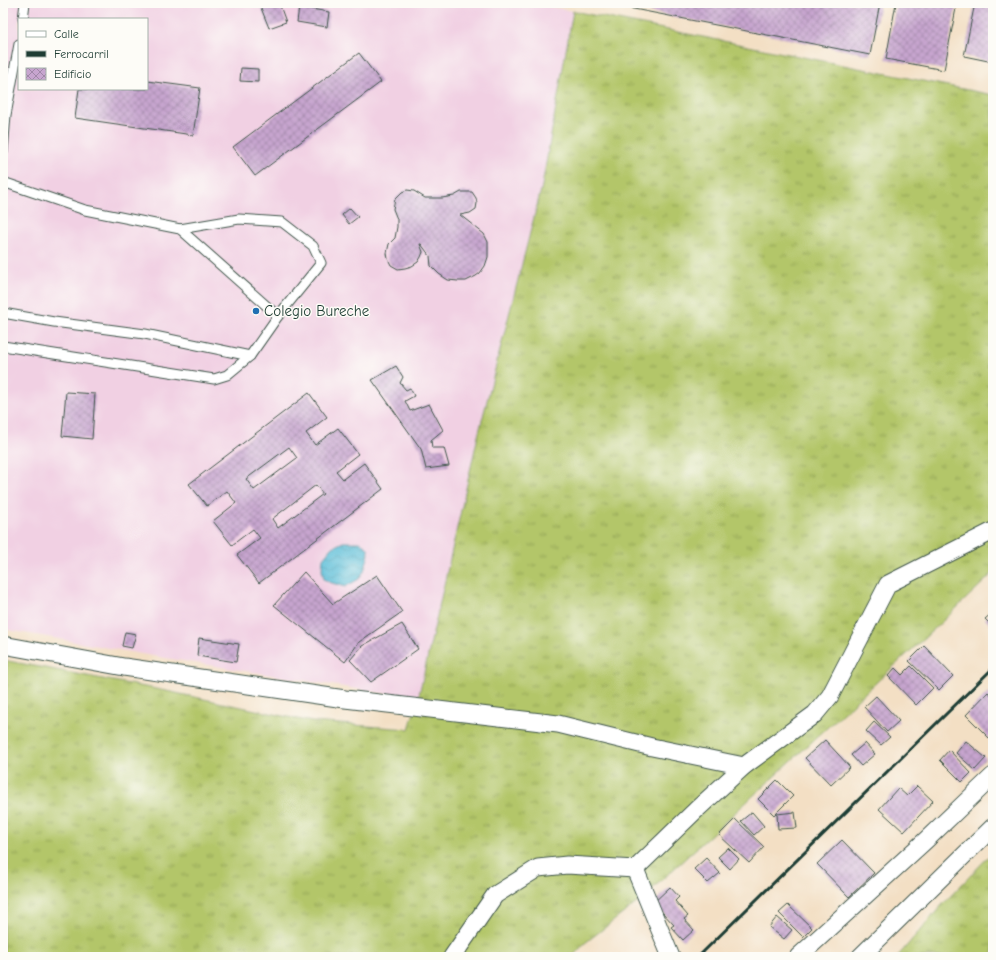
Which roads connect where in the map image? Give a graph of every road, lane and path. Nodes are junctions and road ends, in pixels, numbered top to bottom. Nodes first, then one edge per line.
1 (25, 3) edge
2 (23, 18) edge
3 (18, 49) edge
4 (3, 152) edge
5 (3, 182) edge
6 (180, 229) junction
7 (3, 313) edge
8 (278, 316) junction
9 (3, 346) edge
10 (250, 356) junction
11 (993, 531) edge
12 (3, 645) edge
13 (744, 766) junction
14 (993, 776) edge
15 (993, 827) edge
16 (635, 869) junction
17 (452, 957) edge
18 (671, 957) edge
19 (798, 957) edge
20 (860, 957) edge

1 - 2 lane
3 - 4 lane
5 - 6 lane
6 - 8 lane
6 - 8 lane
7 - 10 lane
8 - 10 lane
9 - 10 lane
11 - 13 street
12 - 13 street
13 - 16 street
14 - 19 street
15 - 20 street
16 - 17 street
16 - 18 street

